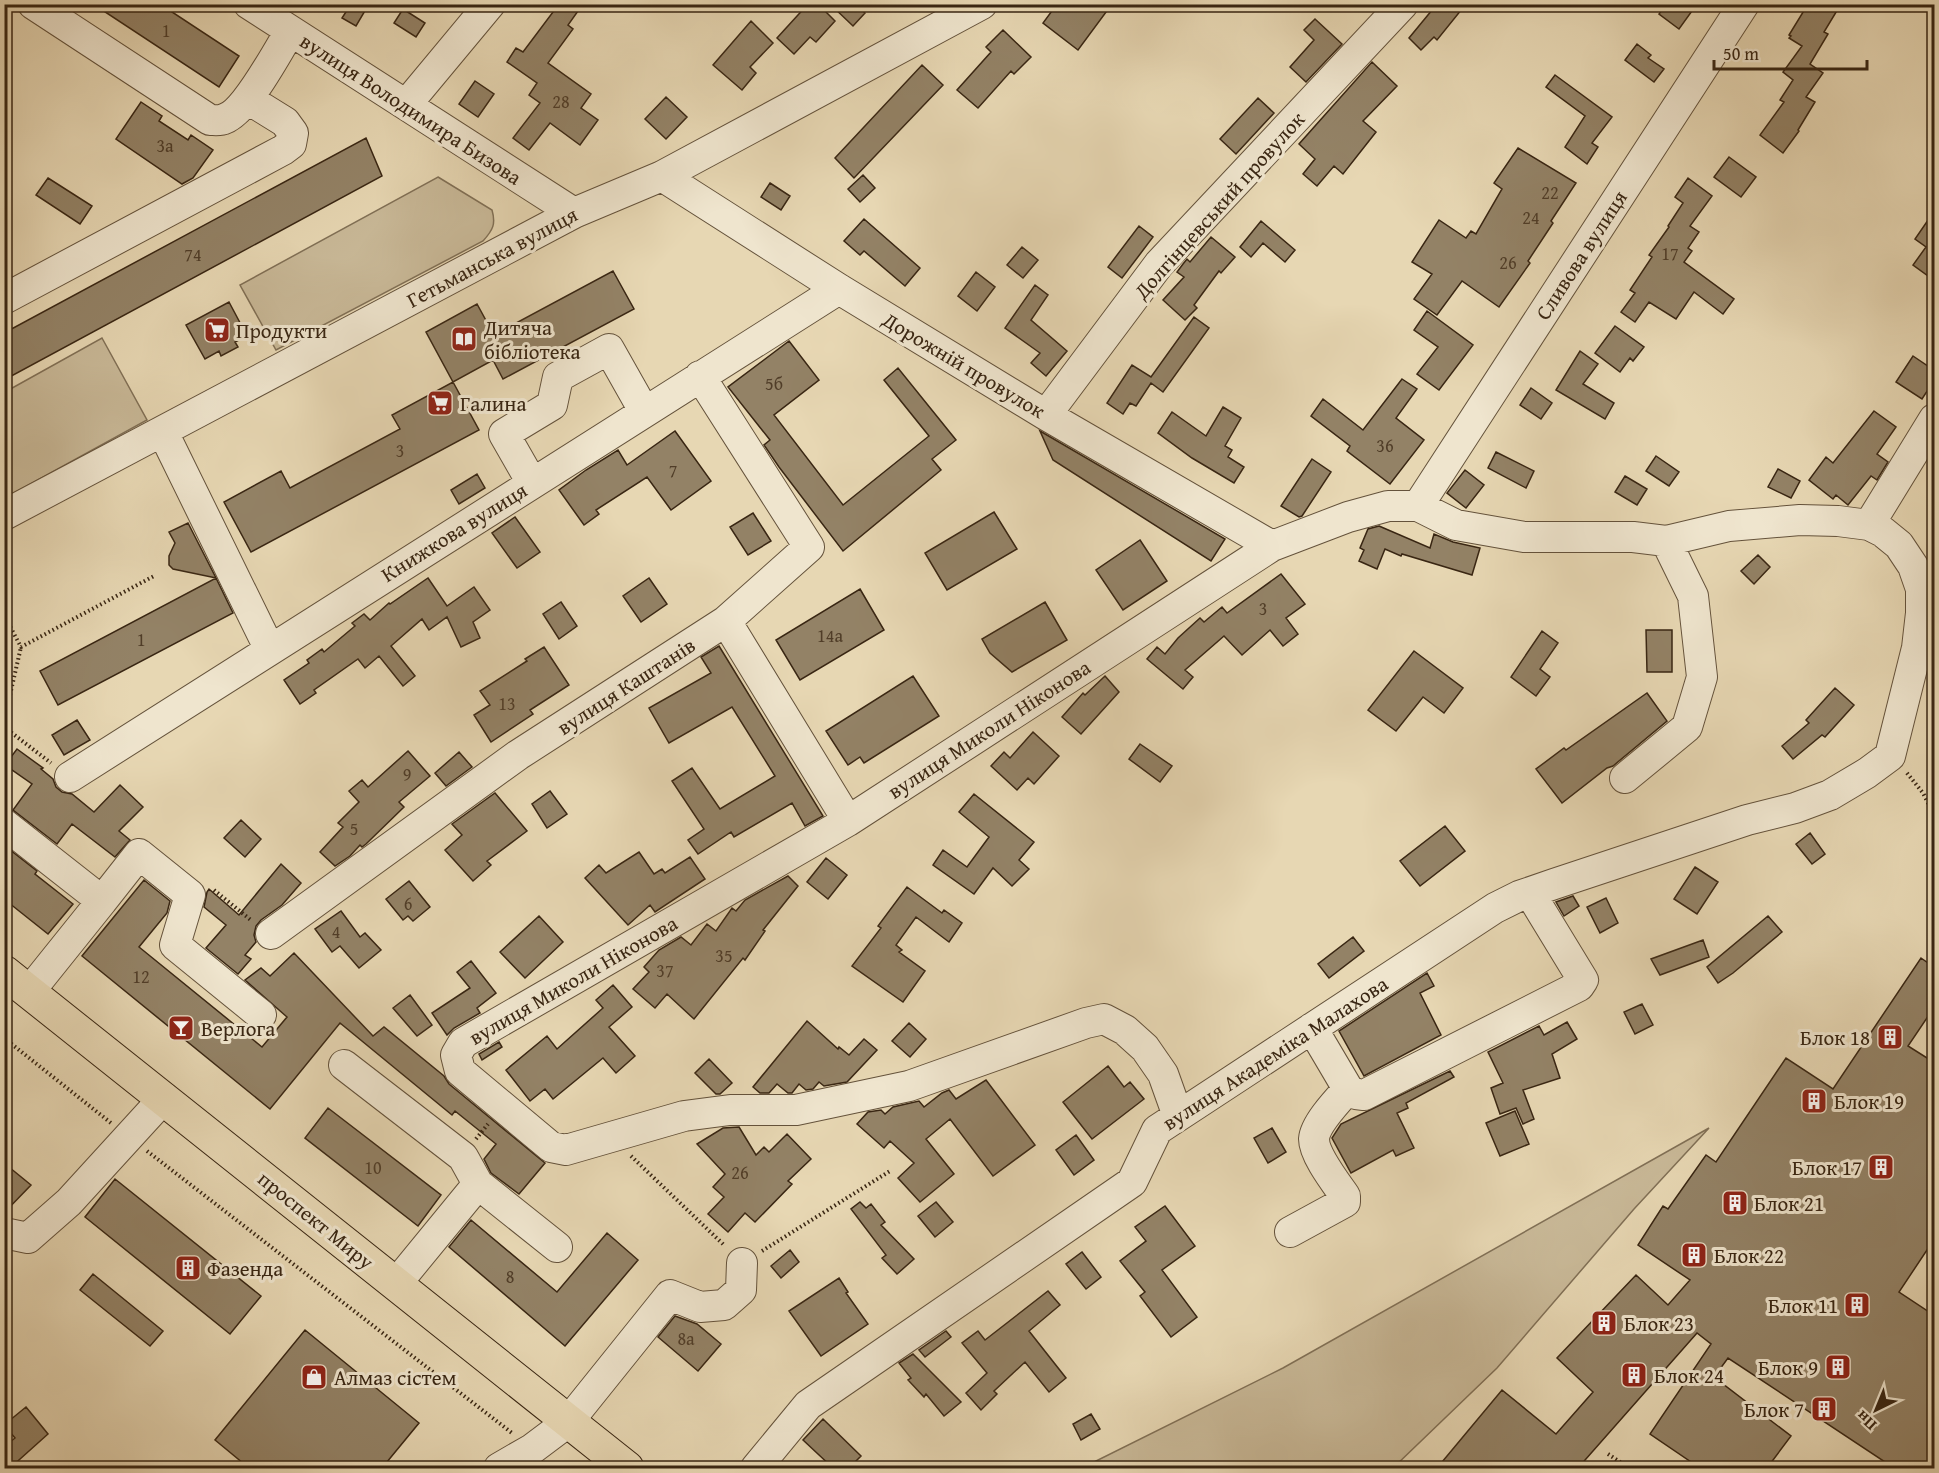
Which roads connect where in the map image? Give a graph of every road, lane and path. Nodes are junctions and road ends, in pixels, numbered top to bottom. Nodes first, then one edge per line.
1 (33, 4) edge
2 (249, 4) edge
3 (982, 4) edge
4 (1403, 4) edge
5 (1744, 4) edge
6 (480, 8) edge
7 (290, 31) junction
8 (248, 99) junction
9 (406, 105) junction
10 (662, 176) junction
11 (574, 213) junction
12 (839, 289) junction
13 (4, 298) edge
14 (700, 376) junction
15 (644, 411) junction
16 (1046, 415) junction
17 (1935, 419) edge
18 (162, 432) junction
19 (532, 483) junction
20 (1418, 506) junction
21 (4, 515) edge
22 (1869, 525) junction
23 (1666, 541) junction
24 (1272, 546) junction
25 (154, 576) dead end
26 (4, 615) edge
27 (726, 621) junction
28 (21, 647) junction
29 (270, 650) junction
30 (4, 721) edge
31 (4, 727) edge
32 (1890, 756) junction
33 (70, 777) joint
34 (1625, 778) dead end
35 (1935, 815) edge
36 (848, 821) junction
37 (4, 824) edge
38 (1530, 893) junction
39 (190, 896) junction
40 (102, 901) junction
41 (271, 934) joint
42 (17, 982) edge
43 (261, 1015) dead end
44 (1312, 1028) junction
45 (4, 1038) edge
46 (344, 1065) dead end
47 (1348, 1089) junction
48 (164, 1098) junction
49 (502, 1106) junction
50 (1178, 1116) junction
51 (129, 1137) junction
52 (611, 1137) junction
53 (463, 1156) junction
54 (890, 1171) dead end
55 (478, 1184) junction
56 (1290, 1232) dead end
57 (4, 1233) edge
58 (557, 1247) dead end
59 (742, 1263) junction
60 (396, 1284) junction
61 (568, 1422) junction
62 (532, 1449) junction
63 (1608, 1454) dead end
64 (1667, 1462) dead end
65 (499, 1468) edge
66 (627, 1468) edge
67 (756, 1468) edge
68 (1629, 1468) edge
69 (1662, 1468) edge

1 - 8 street
2 - 7 street, вулиця Володимира Бизова
3 - 10 street, Гетьманська вулиця
4 - 16 street, Долгінцевський провулок
5 - 20 street, Сливова вулиця
6 - 9 street
7 - 8 street
7 - 9 street, вулиця Володимира Бизова
8 - 13 street
9 - 11 street, вулиця Володимира Бизова
10 - 11 street, Гетьманська вулиця
10 - 12 street, Дорожній провулок
11 - 18 street, Гетьманська вулиця
12 - 14 street, Книжкова вулиця
12 - 16 street, Дорожній провулок
14 - 15 street, Книжкова вулиця
14 - 27 street, вулиця Каштанів
15 - 19 street, Книжкова вулиця
15 - 19 street
16 - 24 street, Дорожній провулок
17 - 22 street
18 - 21 street, Гетьманська вулиця
18 - 29 street
19 - 29 street, Книжкова вулиця
20 - 23 street
20 - 24 street, вулиця Миколи Ніконова
22 - 23 street
22 - 32 street
23 - 34 street
24 - 36 street, вулиця Миколи Ніконова
25 - 28 path
26 - 28 path
27 - 36 street
27 - 41 street, вулиця Каштанів
28 - 30 path
29 - 33 street, Книжкова вулиця
31 - 33 path
32 - 35 path
32 - 38 street, вулиця Академіка Малахова
36 - 49 street, вулиця Миколи Ніконова
37 - 40 street
38 - 44 street, вулиця Академіка Малахова
38 - 47 street
39 - 40 street
39 - 41 path
39 - 43 street
40 - 42 street
42 - 48 main road, проспект Миру
44 - 47 street
44 - 50 street, вулиця Академіка Малахова
45 - 51 path
46 - 53 street
47 - 56 street
48 - 51 street
48 - 60 main road, проспект Миру
49 - 52 street, вулиця Миколи Ніконова
49 - 53 path
50 - 52 street, вулиця Миколи Ніконова
50 - 67 street, вулиця Академіка Малахова
51 - 57 street
51 - 62 path
52 - 59 path
53 - 55 street
54 - 59 path
55 - 58 street
55 - 60 street
59 - 61 street
60 - 61 main road, проспект Миру
61 - 62 street
61 - 66 main road, проспект Миру
62 - 65 street
63 - 68 path
64 - 69 path

